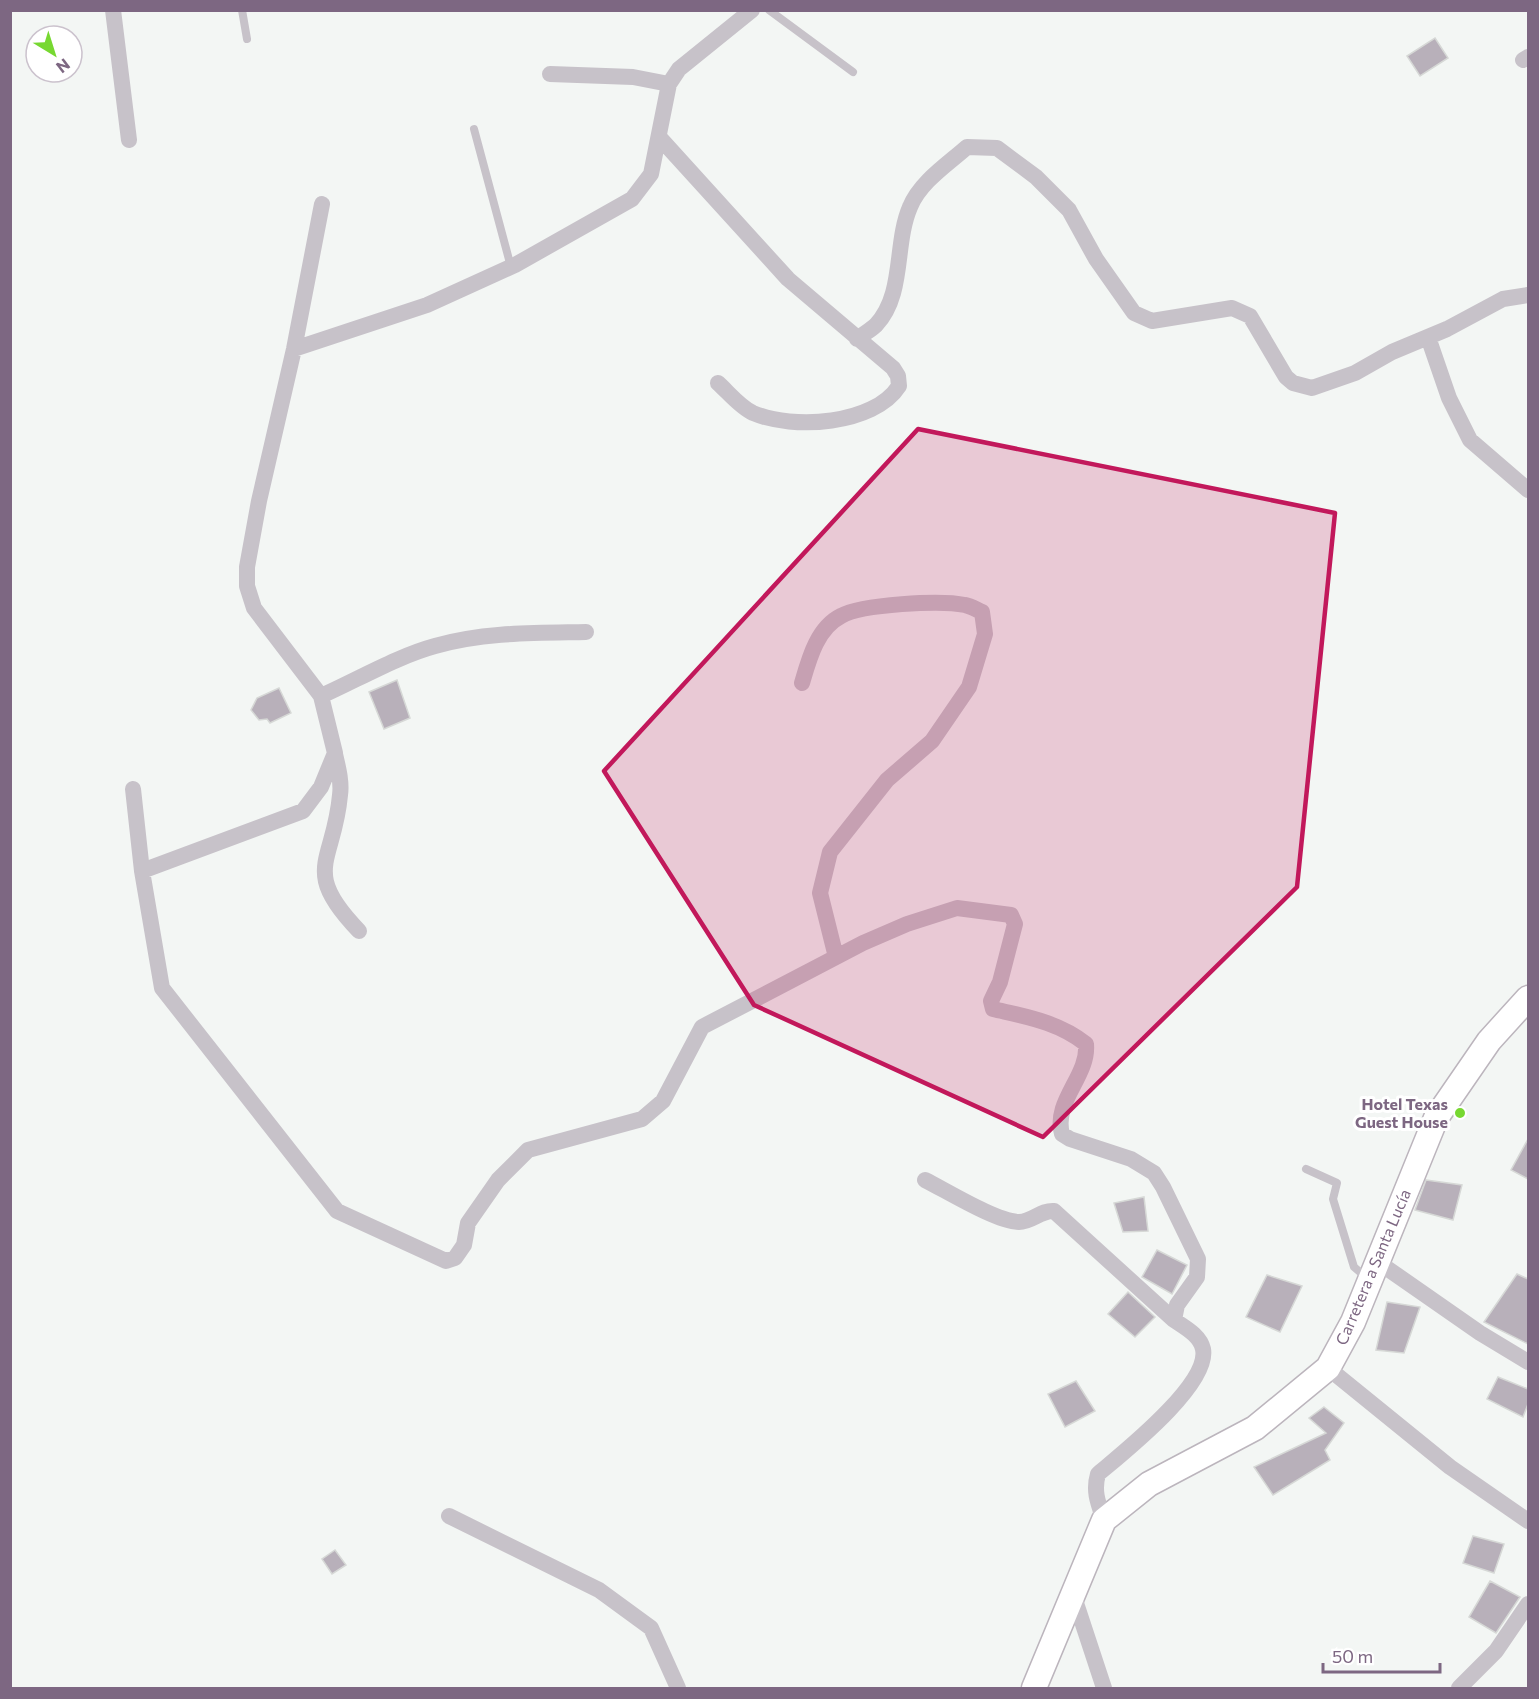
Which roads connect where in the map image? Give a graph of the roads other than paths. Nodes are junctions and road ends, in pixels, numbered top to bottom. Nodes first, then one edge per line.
1 (113, 10) edge
2 (242, 10) edge
3 (753, 10) edge
4 (769, 10) edge
5 (247, 39) dead end
6 (853, 72) dead end
7 (550, 74) dead end
8 (669, 84) junction
9 (474, 129) dead end
10 (659, 137) junction
11 (129, 140) dead end
12 (322, 204) dead end
13 (511, 267) junction
14 (1528, 296) edge
15 (1428, 337) junction
16 (857, 339) junction
17 (294, 349) junction
18 (718, 383) dead end
19 (1528, 490) edge
20 (586, 632) dead end
21 (802, 683) dead end
22 (321, 696) junction
23 (335, 753) junction
24 (133, 789) dead end
25 (142, 871) junction
26 (358, 931) dead end
27 (836, 957) junction
28 (1528, 998) edge
29 (1306, 1169) dead end
30 (925, 1180) dead end
31 (1374, 1271) junction
32 (1174, 1320) junction
33 (1528, 1362) edge
34 (1328, 1368) junction
35 (449, 1516) dead end
36 (1104, 1520) junction
37 (1528, 1521) edge
38 (1073, 1594) junction
39 (1528, 1604) edge
40 (678, 1689) edge
41 (1034, 1689) edge
42 (1104, 1689) edge
43 (1459, 1689) edge

1 - 11 street
2 - 5 lane
3 - 8 street
4 - 6 lane
7 - 8 street
8 - 10 street
9 - 13 lane
10 - 13 street
10 - 16 street
12 - 17 street
13 - 17 street
14 - 15 street
15 - 16 street
15 - 19 street
16 - 18 street
17 - 22 street
20 - 22 street
21 - 27 street
22 - 23 street
23 - 25 street
23 - 26 street
24 - 25 street
25 - 27 street
27 - 32 street
28 - 31 main road, Carretera a Santa Lucía
29 - 31 lane
30 - 32 street
31 - 33 street
31 - 34 main road, Carretera a Santa Lucía
32 - 36 street
34 - 36 main road, Carretera a Santa Lucía
34 - 37 street
35 - 40 street
36 - 38 main road, Carretera a Santa Lucía
38 - 41 main road, Carretera a Santa Lucía
38 - 42 street
39 - 43 street

